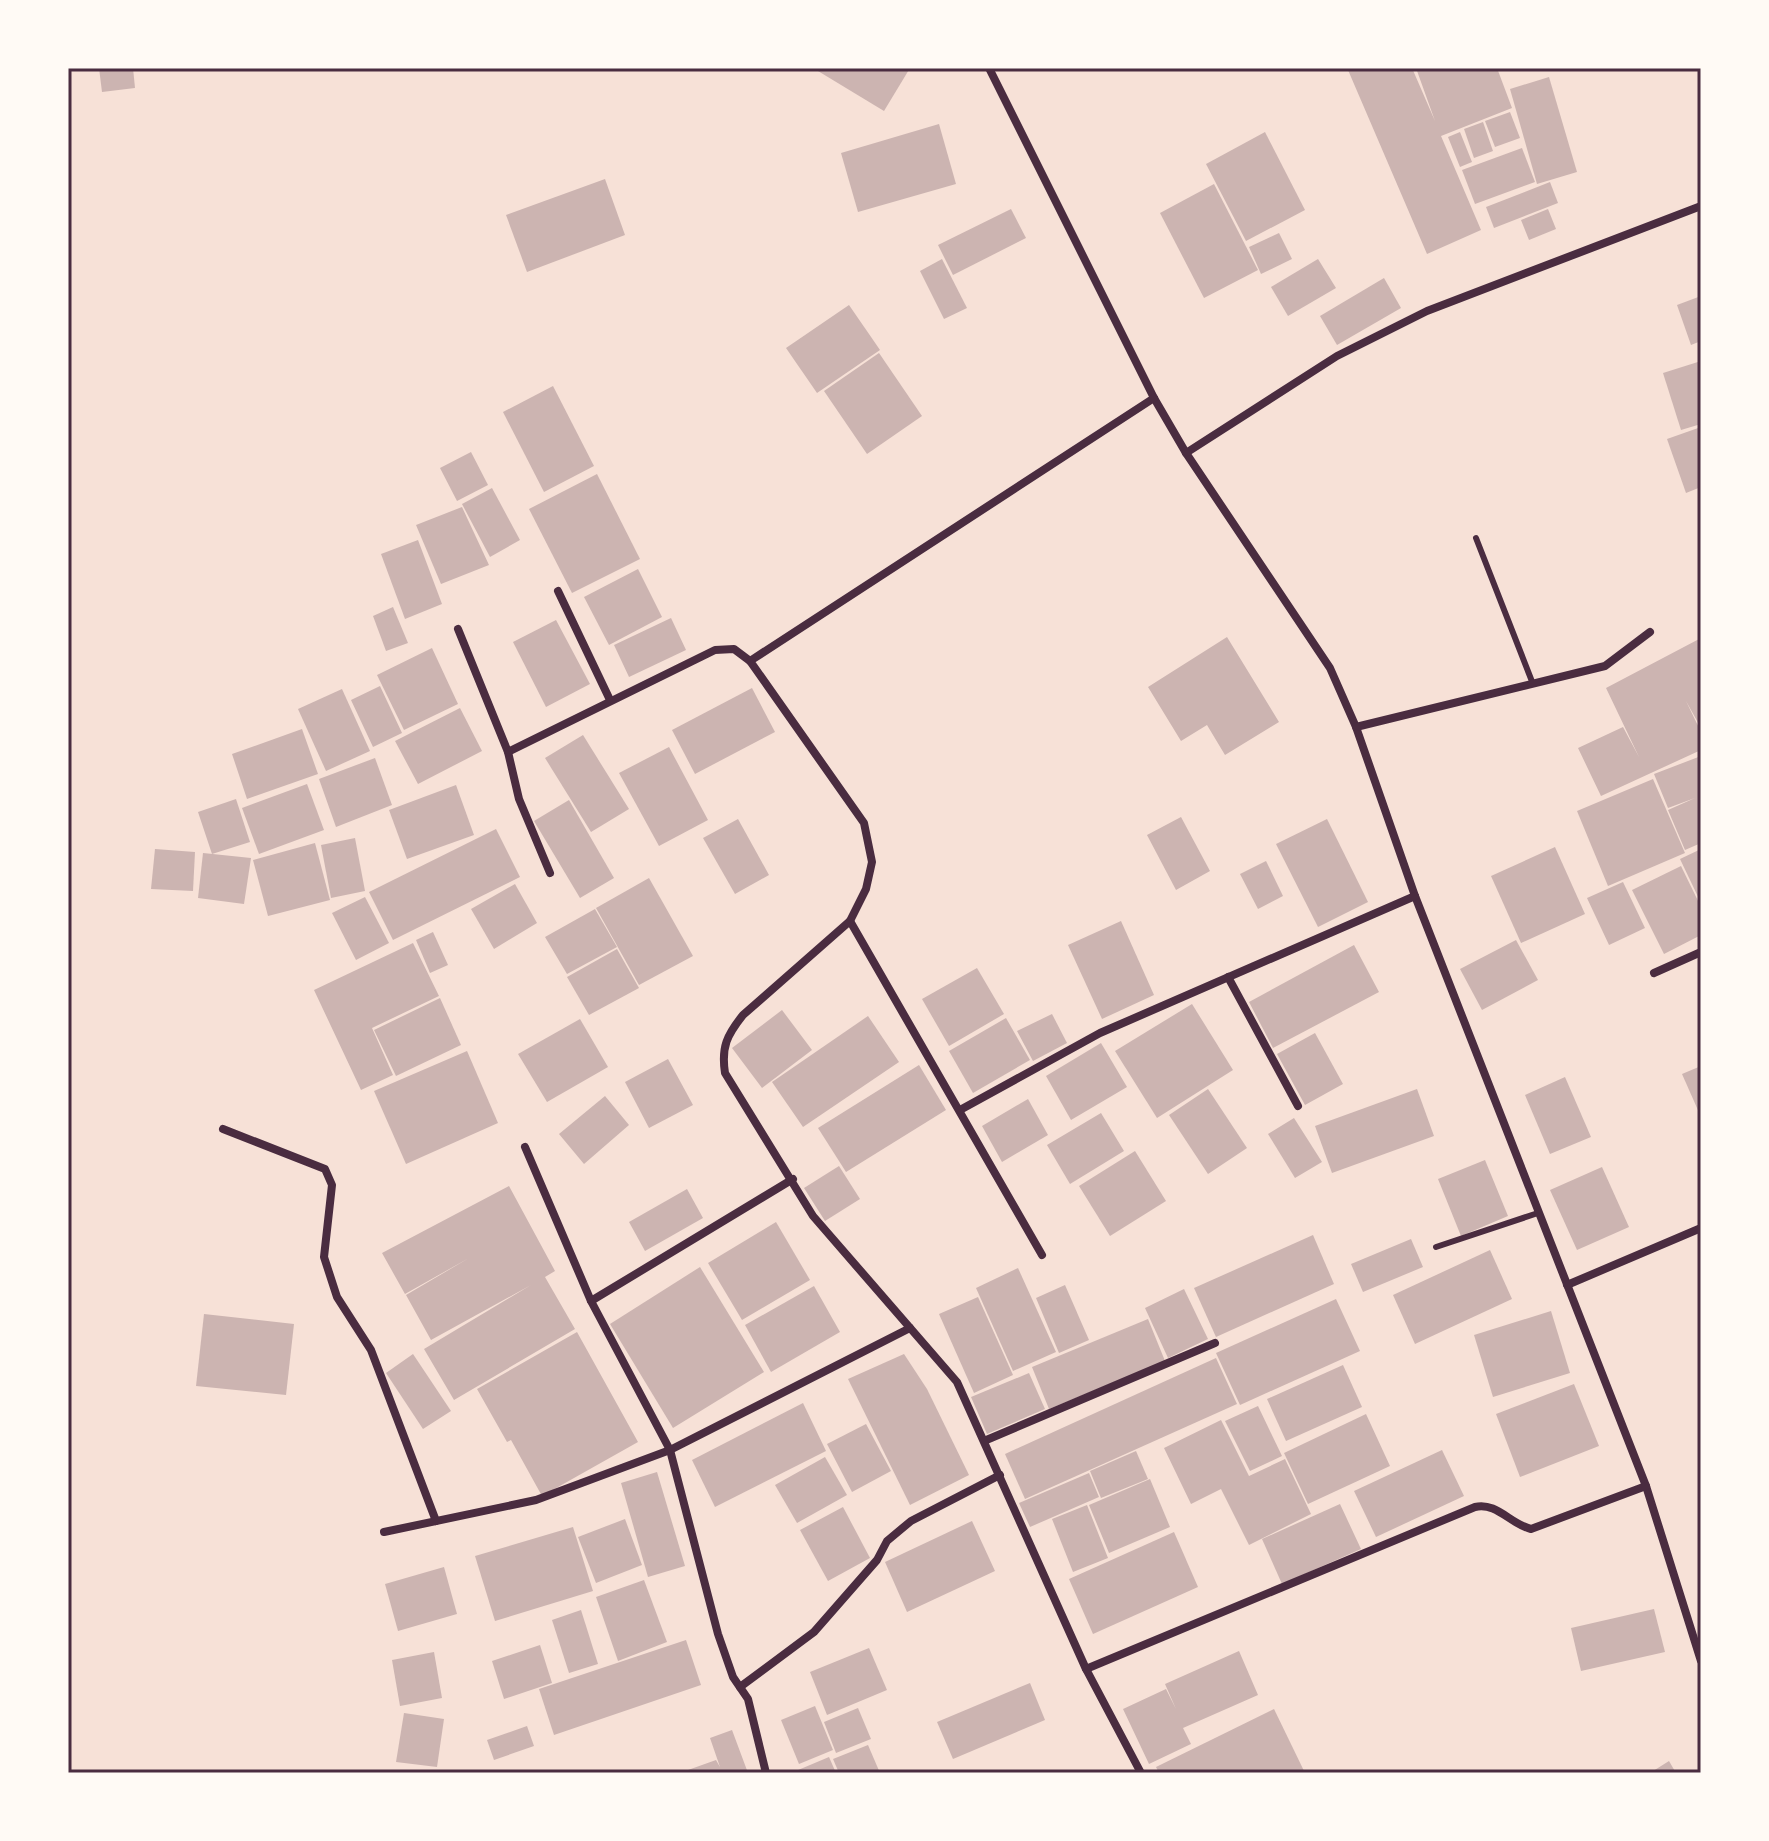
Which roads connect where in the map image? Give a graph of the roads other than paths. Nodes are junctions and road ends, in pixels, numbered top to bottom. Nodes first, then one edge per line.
1 (989, 68) edge
2 (1701, 206) edge
3 (1154, 398) junction
4 (1186, 453) junction
5 (1476, 538) dead end
6 (558, 591) dead end
7 (458, 629) dead end
8 (1650, 632) dead end
9 (750, 661) junction
10 (1533, 684) junction
11 (610, 700) junction
12 (1356, 727) junction
13 (508, 752) junction
14 (550, 873) dead end
15 (1415, 896) junction
16 (850, 921) junction
17 (1701, 952) edge
18 (1654, 973) dead end
19 (1228, 977) junction
20 (1298, 1106) dead end
21 (960, 1110) junction
22 (223, 1129) dead end
23 (525, 1147) dead end
24 (793, 1179) junction
25 (1538, 1213) junction
26 (1701, 1228) edge
27 (1436, 1247) dead end
28 (1042, 1255) dead end
29 (1567, 1285) junction
30 (591, 1301) junction
31 (910, 1328) junction
32 (1215, 1343) dead end
33 (984, 1441) junction
34 (670, 1450) junction
35 (1000, 1475) junction
36 (1646, 1486) junction
37 (436, 1521) junction
38 (384, 1532) dead end
39 (1701, 1661) edge
40 (1086, 1669) junction
41 (740, 1687) junction
42 (766, 1773) edge
43 (1141, 1773) edge

1 - 3 street
2 - 4 street
3 - 4 street
3 - 9 street
4 - 12 street
5 - 10 lane
6 - 11 street
7 - 13 street
8 - 10 street
9 - 11 street
9 - 16 street
10 - 12 street
11 - 13 street
12 - 15 street
13 - 14 street
15 - 19 street
15 - 25 street
16 - 21 street
16 - 24 street
17 - 18 street
19 - 20 street
19 - 21 street
21 - 28 street
22 - 37 street
23 - 30 street
24 - 30 street
24 - 31 street
25 - 27 lane
25 - 29 street
26 - 29 street
29 - 36 street
30 - 34 street
31 - 33 street
31 - 34 street
32 - 33 street
33 - 35 street
34 - 37 street
34 - 41 street
35 - 40 street
35 - 41 street
36 - 39 street
36 - 40 street
37 - 38 street
40 - 43 street
41 - 42 street

